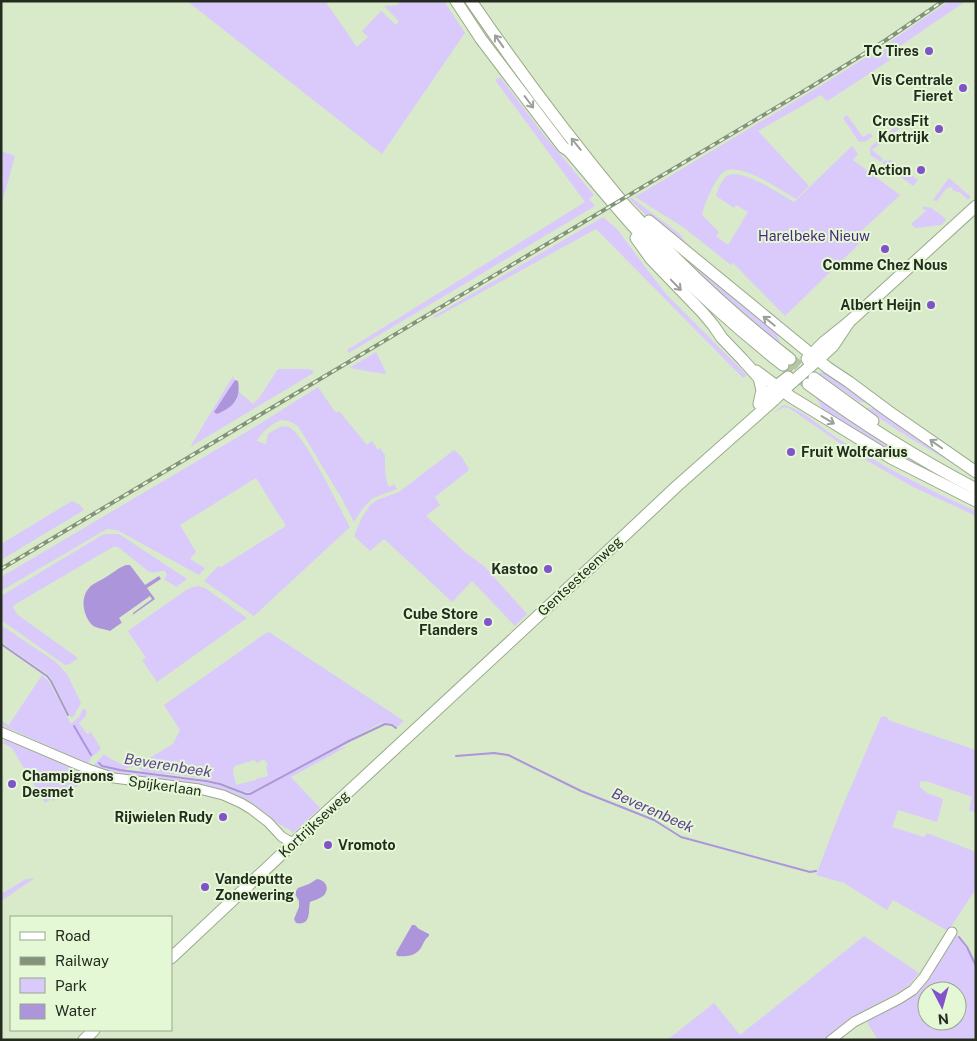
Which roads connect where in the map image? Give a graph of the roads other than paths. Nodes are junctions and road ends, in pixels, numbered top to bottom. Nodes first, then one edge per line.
1 (456, 1) edge
2 (471, 1) edge
3 (563, 147) junction
4 (611, 187) junction
5 (976, 206) edge
6 (849, 322) junction
7 (833, 346) junction
8 (814, 357) junction
9 (743, 360) junction
10 (849, 382) junction
11 (780, 389) junction
12 (758, 404) junction
13 (749, 422) junction
14 (976, 472) edge
15 (976, 482) edge
16 (976, 489) edge
17 (976, 501) edge
18 (413, 731) joint
19 (1, 732) edge
20 (293, 843) junction
21 (952, 932) dead end
22 (172, 957) edge
23 (93, 1031) edge
24 (84, 1040) edge
25 (832, 1040) edge

1 -> 3 main road
4 -> 2 main road
3 - 4 main road
3 -> 9 main road
8 -> 4 main road
5 - 6 main road, Gentsesteenweg
6 - 7 main road, Gentsesteenweg
6 - 8 main road, Gentsesteenweg
7 - 8 main road, Gentsesteenweg
7 - 10 main road
8 - 10 main road
8 - 11 main road, Gentsesteenweg
9 - 11 main road
9 - 12 main road
14 -> 10 main road
11 - 12 main road, Gentsesteenweg
11 - 13 main road, Gentsesteenweg
11 -> 17 main road
12 - 13 main road, Gentsesteenweg
13 - 18 main road, Gentsesteenweg
15 - 16 main road
18 - 20 main road, Kortrijkseweg
19 - 20 street, Spijkerlaan
20 - 22 main road, Kortrijkseweg
21 - 25 street
23 - 24 main road

